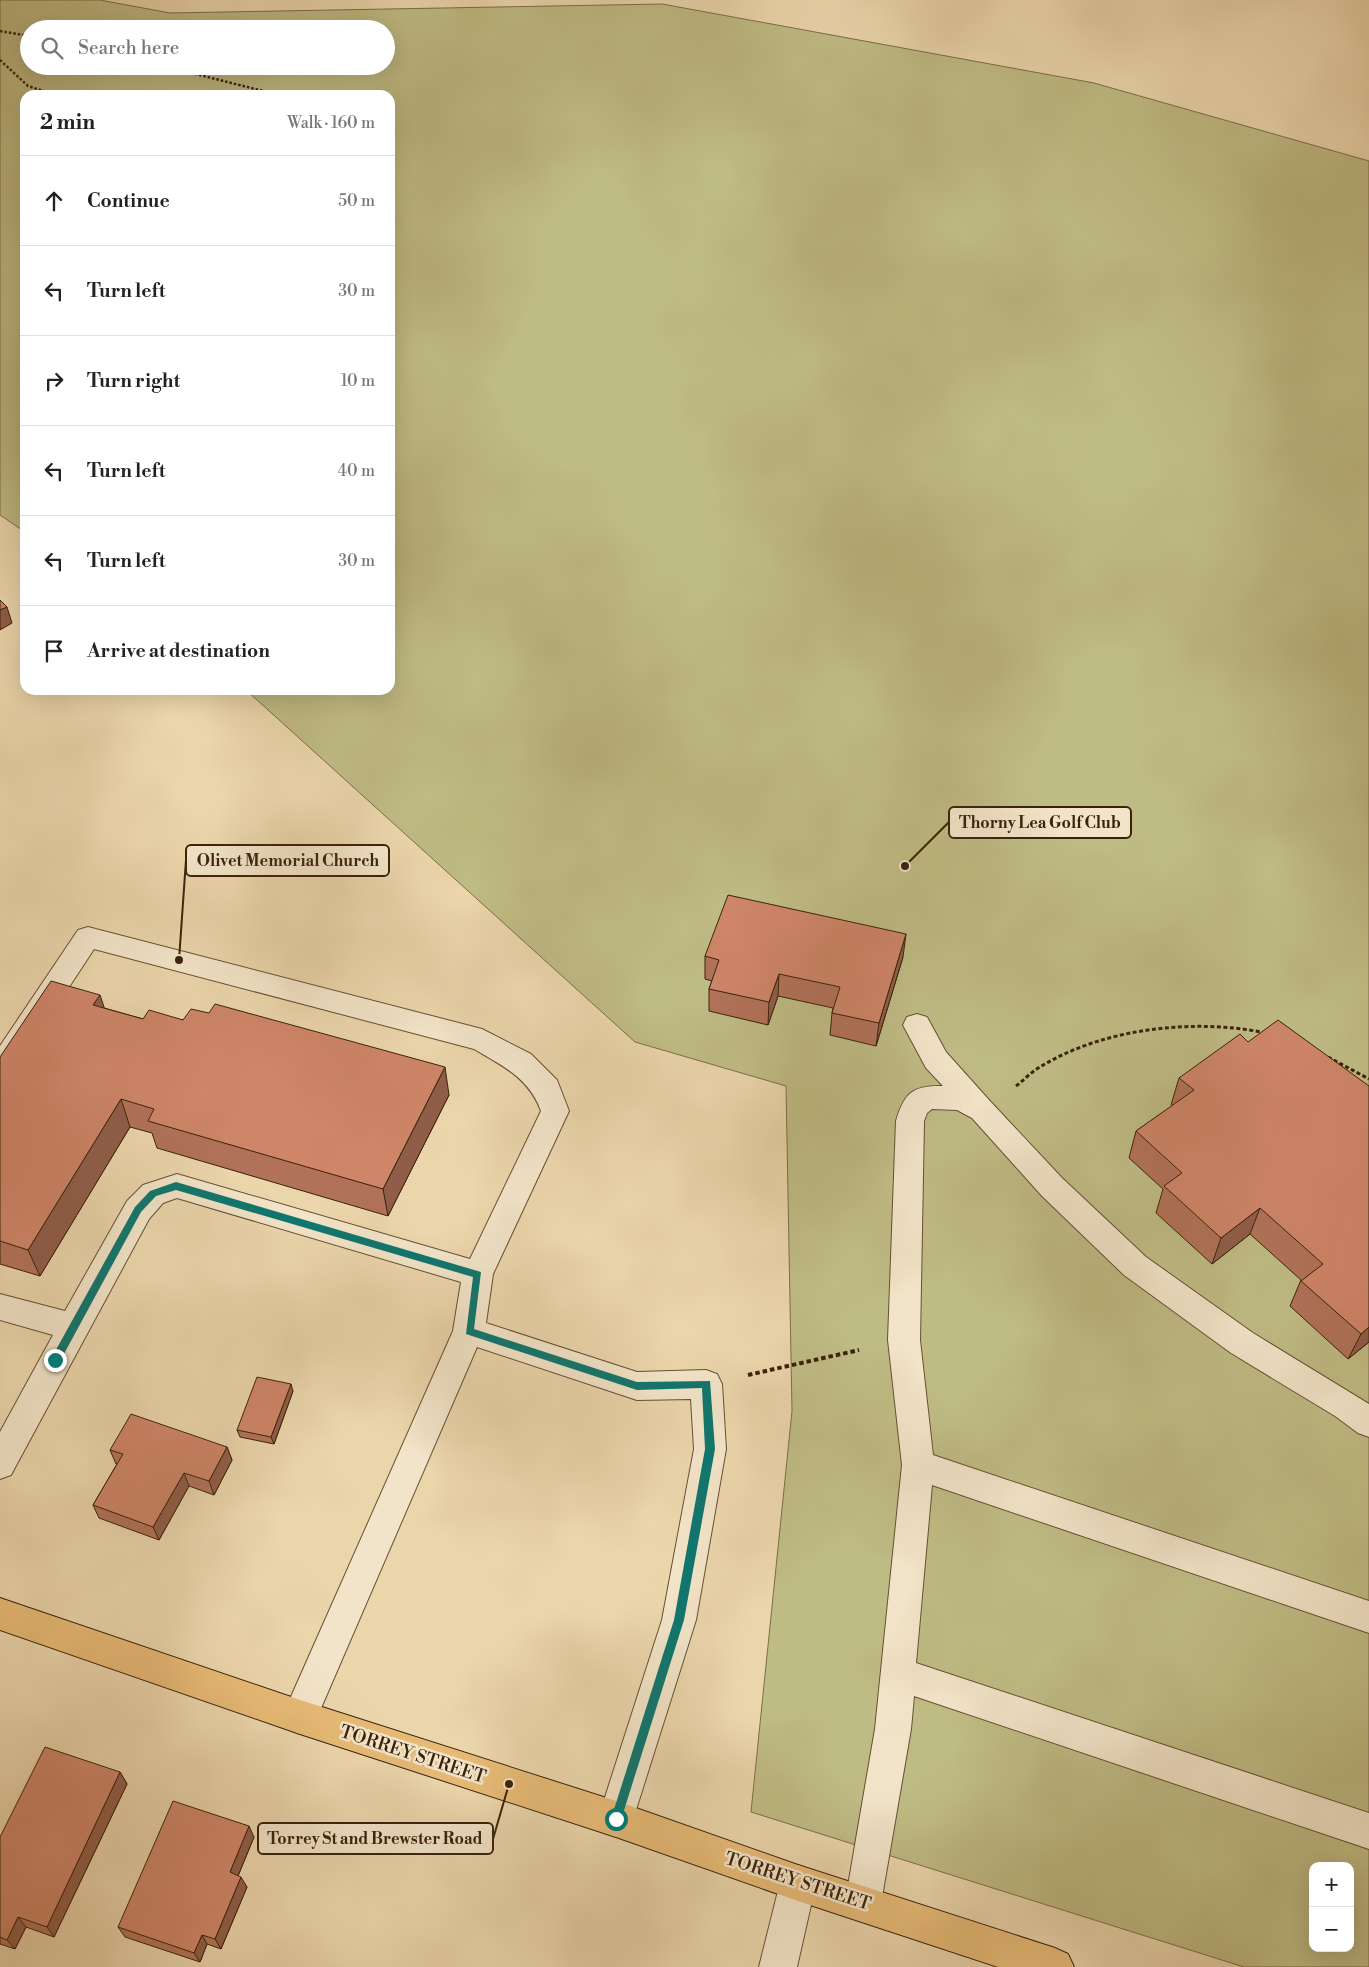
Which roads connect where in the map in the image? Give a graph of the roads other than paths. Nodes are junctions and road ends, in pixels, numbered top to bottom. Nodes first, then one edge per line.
1 (917, 1025) dead end
2 (0, 1070) edge
3 (982, 1110) junction
4 (478, 1274) junction
5 (0, 1306) edge
6 (74, 1327) junction
7 (469, 1331) junction
8 (1369, 1423) edge
9 (0, 1464) edge
10 (918, 1466) junction
11 (0, 1614) edge
12 (1369, 1617) edge
13 (898, 1674) junction
14 (300, 1717) junction
15 (616, 1819) junction
16 (1369, 1831) edge
17 (798, 1883) junction
18 (863, 1903) junction
19 (778, 1967) edge
20 (1055, 1967) edge

1 - 3 street
2 - 4 street
3 - 8 street
3 - 10 street
4 - 6 street
4 - 7 street
5 - 6 street
6 - 9 street
7 - 14 street
7 - 15 street
10 - 12 street
10 - 13 street
11 - 14 main road, TORREY STREET
13 - 16 street
13 - 18 street
14 - 15 main road, TORREY STREET
15 - 17 main road, TORREY STREET
17 - 18 main road, TORREY STREET
17 - 19 street
18 - 20 main road, TORREY STREET

